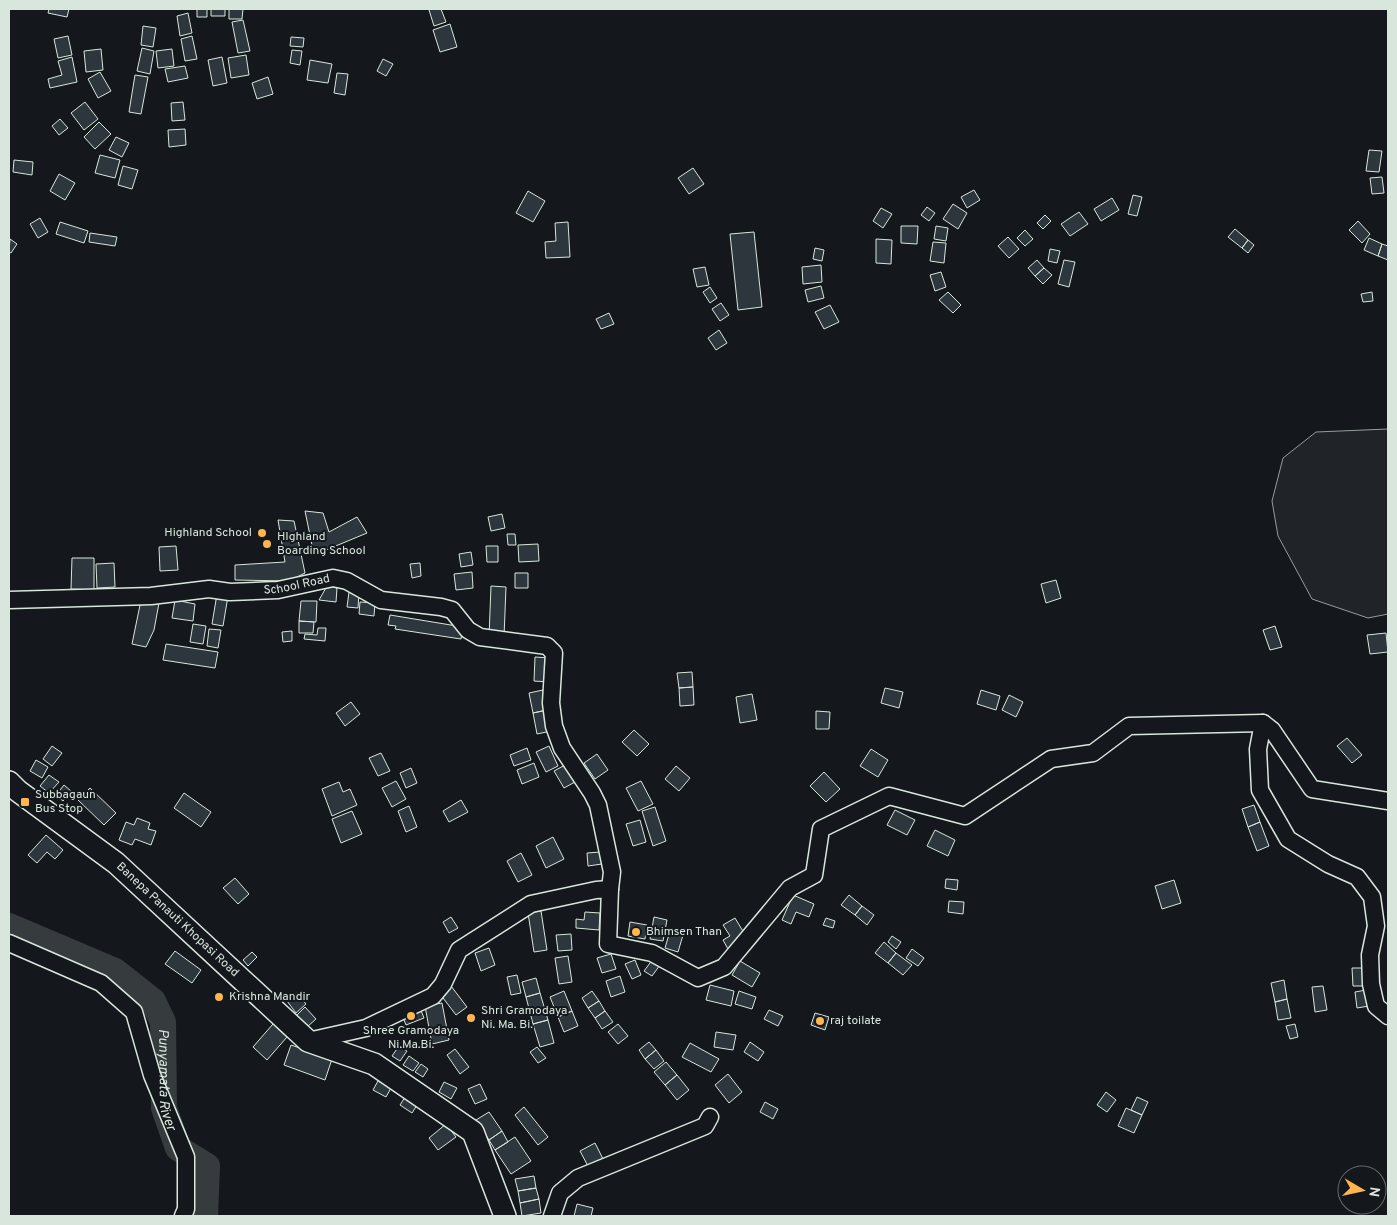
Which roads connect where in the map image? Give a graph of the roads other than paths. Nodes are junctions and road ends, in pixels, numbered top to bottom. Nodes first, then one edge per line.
1 (9, 600) edge
2 (1263, 723) junction
3 (9, 782) edge
4 (1388, 801) edge
5 (610, 889) junction
6 (9, 943) edge
7 (1388, 1016) edge
8 (308, 1041) junction
9 (710, 1117) dead end
10 (183, 1216) edge
11 (505, 1216) edge
12 (552, 1216) edge

1 - 5 street, School Road
2 - 4 street
2 - 5 street, School Road
2 - 7 street
3 - 8 main road, Banepa Panauti Khopasi Road
5 - 8 street
6 - 10 street
8 - 11 main road, Banepa Panauti Khopasi Road
9 - 12 street

